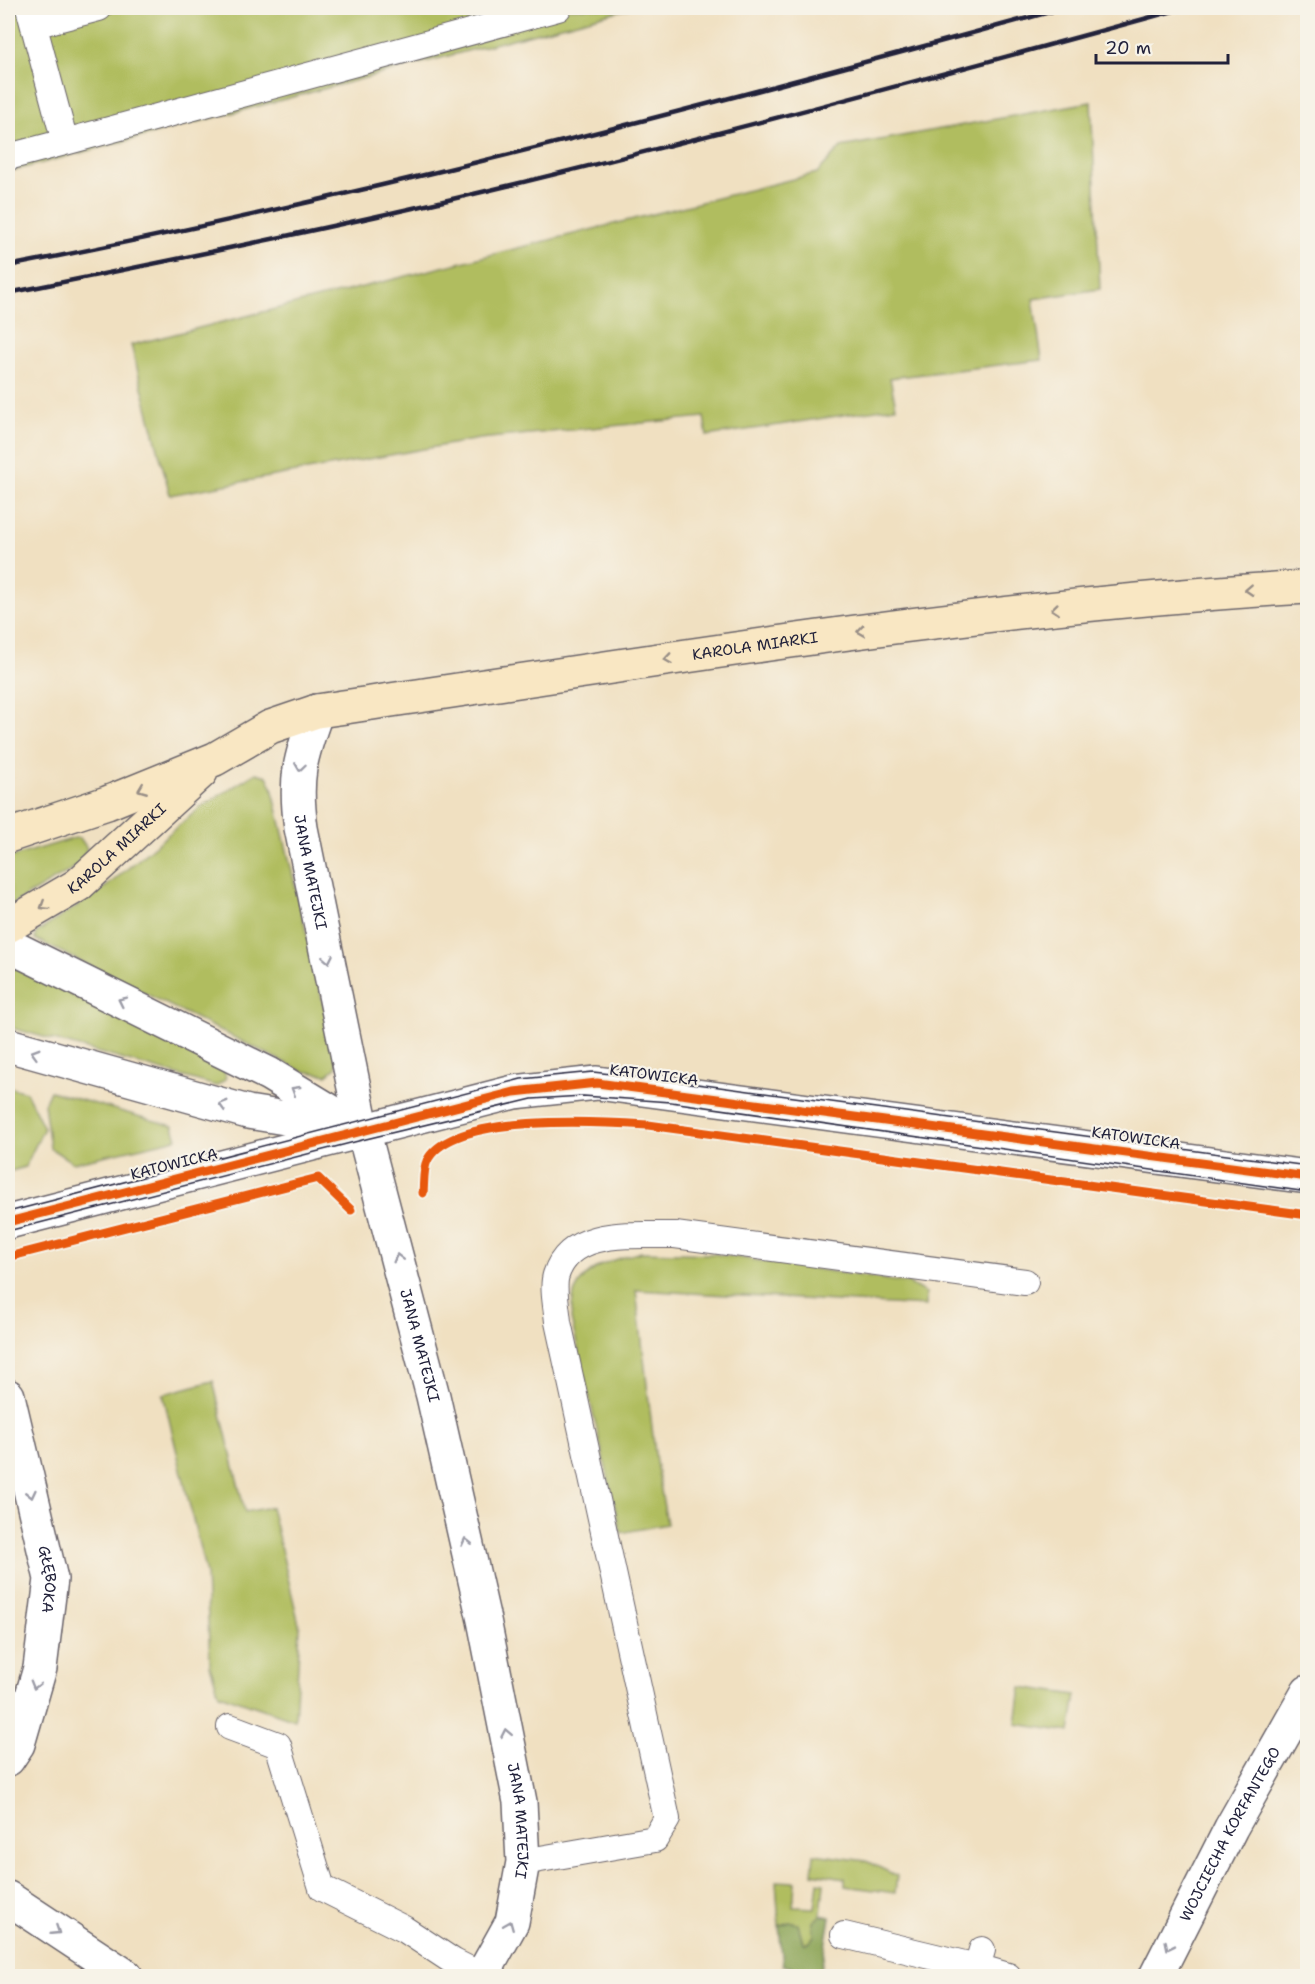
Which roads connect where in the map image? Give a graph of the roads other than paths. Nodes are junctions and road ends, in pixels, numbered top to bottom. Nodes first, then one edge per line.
1 (99, 8) edge
2 (558, 8) edge
3 (32, 16) edge
4 (65, 142) junction
5 (8, 156) edge
6 (1308, 587) edge
7 (317, 711) junction
8 (215, 759) junction
9 (8, 836) edge
10 (8, 926) edge
11 (8, 945) edge
12 (8, 1045) edge
13 (363, 1131) junction
14 (1308, 1177) edge
15 (8, 1222) edge
16 (1025, 1282) dead end
17 (8, 1396) edge
18 (1308, 1692) edge
19 (230, 1727) dead end
20 (8, 1759) edge
21 (523, 1862) junction
22 (8, 1898) edge
23 (844, 1935) dead end
24 (977, 1964) edge
25 (126, 1977) edge
26 (482, 1977) edge
27 (1008, 1977) edge
28 (1156, 1977) edge

1 - 3 lane
2 - 4 lane
3 - 4 lane
4 - 5 lane
6 -> 7 main road, KAROLA MIARKI
7 - 8 main road, KAROLA MIARKI
7 -> 13 street, JANA MATEJKI
8 -> 9 main road, KAROLA MIARKI
8 -> 10 main road, KAROLA MIARKI
13 -> 11 street
13 -> 12 street
13 - 14 street, KATOWICKA
13 - 15 street, KATOWICKA
21 -> 13 street, JANA MATEJKI
16 - 21 lane
17 -> 20 street, GŁĘBOKA
18 -> 28 street, WOJCIECHA KORFANTEGO
19 - 26 lane
26 -> 21 street, JANA MATEJKI
22 -> 25 street
23 - 24 lane
24 - 27 lane

